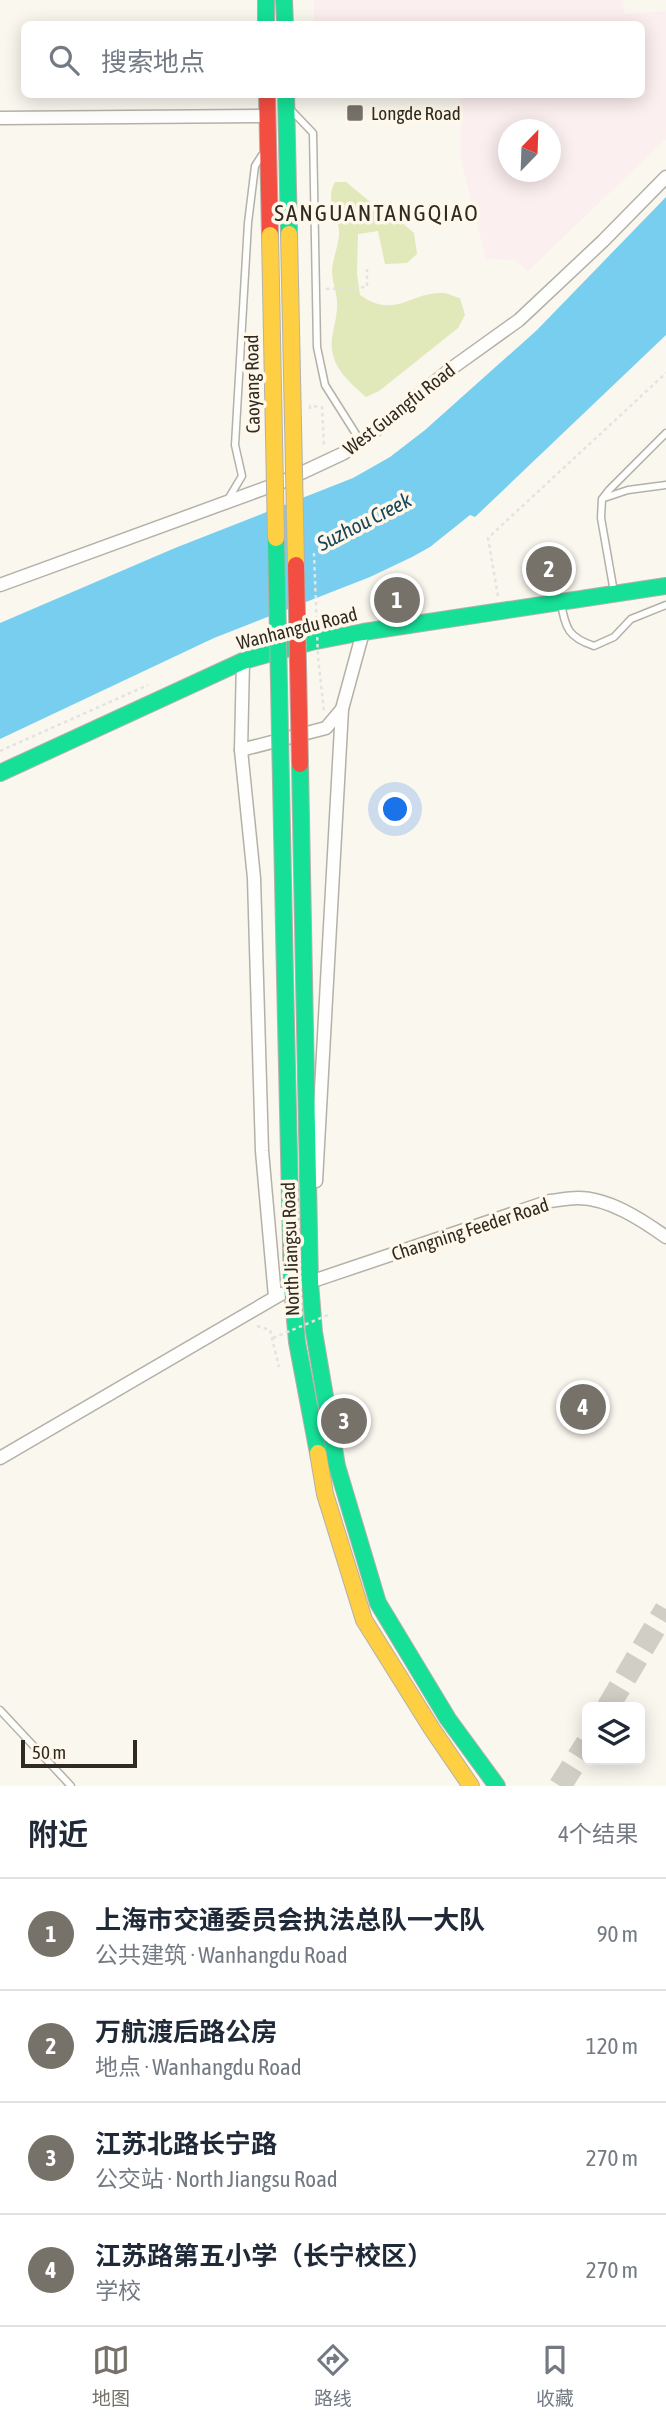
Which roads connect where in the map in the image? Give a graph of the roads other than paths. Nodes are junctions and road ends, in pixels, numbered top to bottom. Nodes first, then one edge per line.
1 (266, 0) edge
2 (284, 0) edge
3 (266, 21) edge
4 (285, 21) edge
5 (268, 98) edge
6 (288, 102) edge
7 (268, 116) junction
8 (0, 118) edge
9 (268, 144) junction
10 (666, 177) edge
11 (666, 433) edge
12 (361, 442) junction
13 (666, 485) edge
14 (602, 499) junction
15 (226, 503) junction
16 (0, 585) edge
17 (666, 586) edge
18 (614, 594) junction
19 (560, 602) junction
20 (666, 605) edge
21 (363, 632) junction
22 (243, 661) junction
23 (298, 666) joint
24 (279, 672) joint
25 (342, 709) junction
26 (241, 750) junction
27 (0, 773) edge
28 (314, 1219) dead end
29 (666, 1237) edge
30 (310, 1282) junction
31 (292, 1287) junction
32 (275, 1297) junction
33 (0, 1458) edge
34 (0, 1710) edge
35 (71, 1786) edge
36 (471, 1786) edge
37 (497, 1786) edge

1 - 3 main road
2 - 4 main road
5 - 7 main road, Caoyang Road
6 - 12 lane
6 - 23 main road, Caoyang Road, bridge
7 - 8 street
7 - 9 main road, Caoyang Road
9 - 15 lane
9 - 24 main road, Caoyang Road, bridge
10 - 12 street, West Guangfu Road
11 - 14 lane
12 - 15 street, West Guangfu Road
13 - 14 lane
14 - 18 lane
15 - 16 street, West Guangfu Road
17 - 18 main road, Wanhangdu Road
18 - 19 main road, Wanhangdu Road
19 - 20 lane
19 - 21 main road, Wanhangdu Road
21 - 22 main road, Wanhangdu Road
21 - 25 street
22 - 26 street
22 - 27 main road, Wanhangdu Road
23 - 30 main road, North Jiangsu Road, bridge
24 - 31 main road, North Jiangsu Road, bridge
25 - 26 street
25 - 28 street
26 - 32 street
29 - 30 street, Changning Feeder Road
30 - 37 main road, North Jiangsu Road
31 - 32 street
31 - 36 main road, North Jiangsu Road
32 - 33 street
34 - 35 lane

